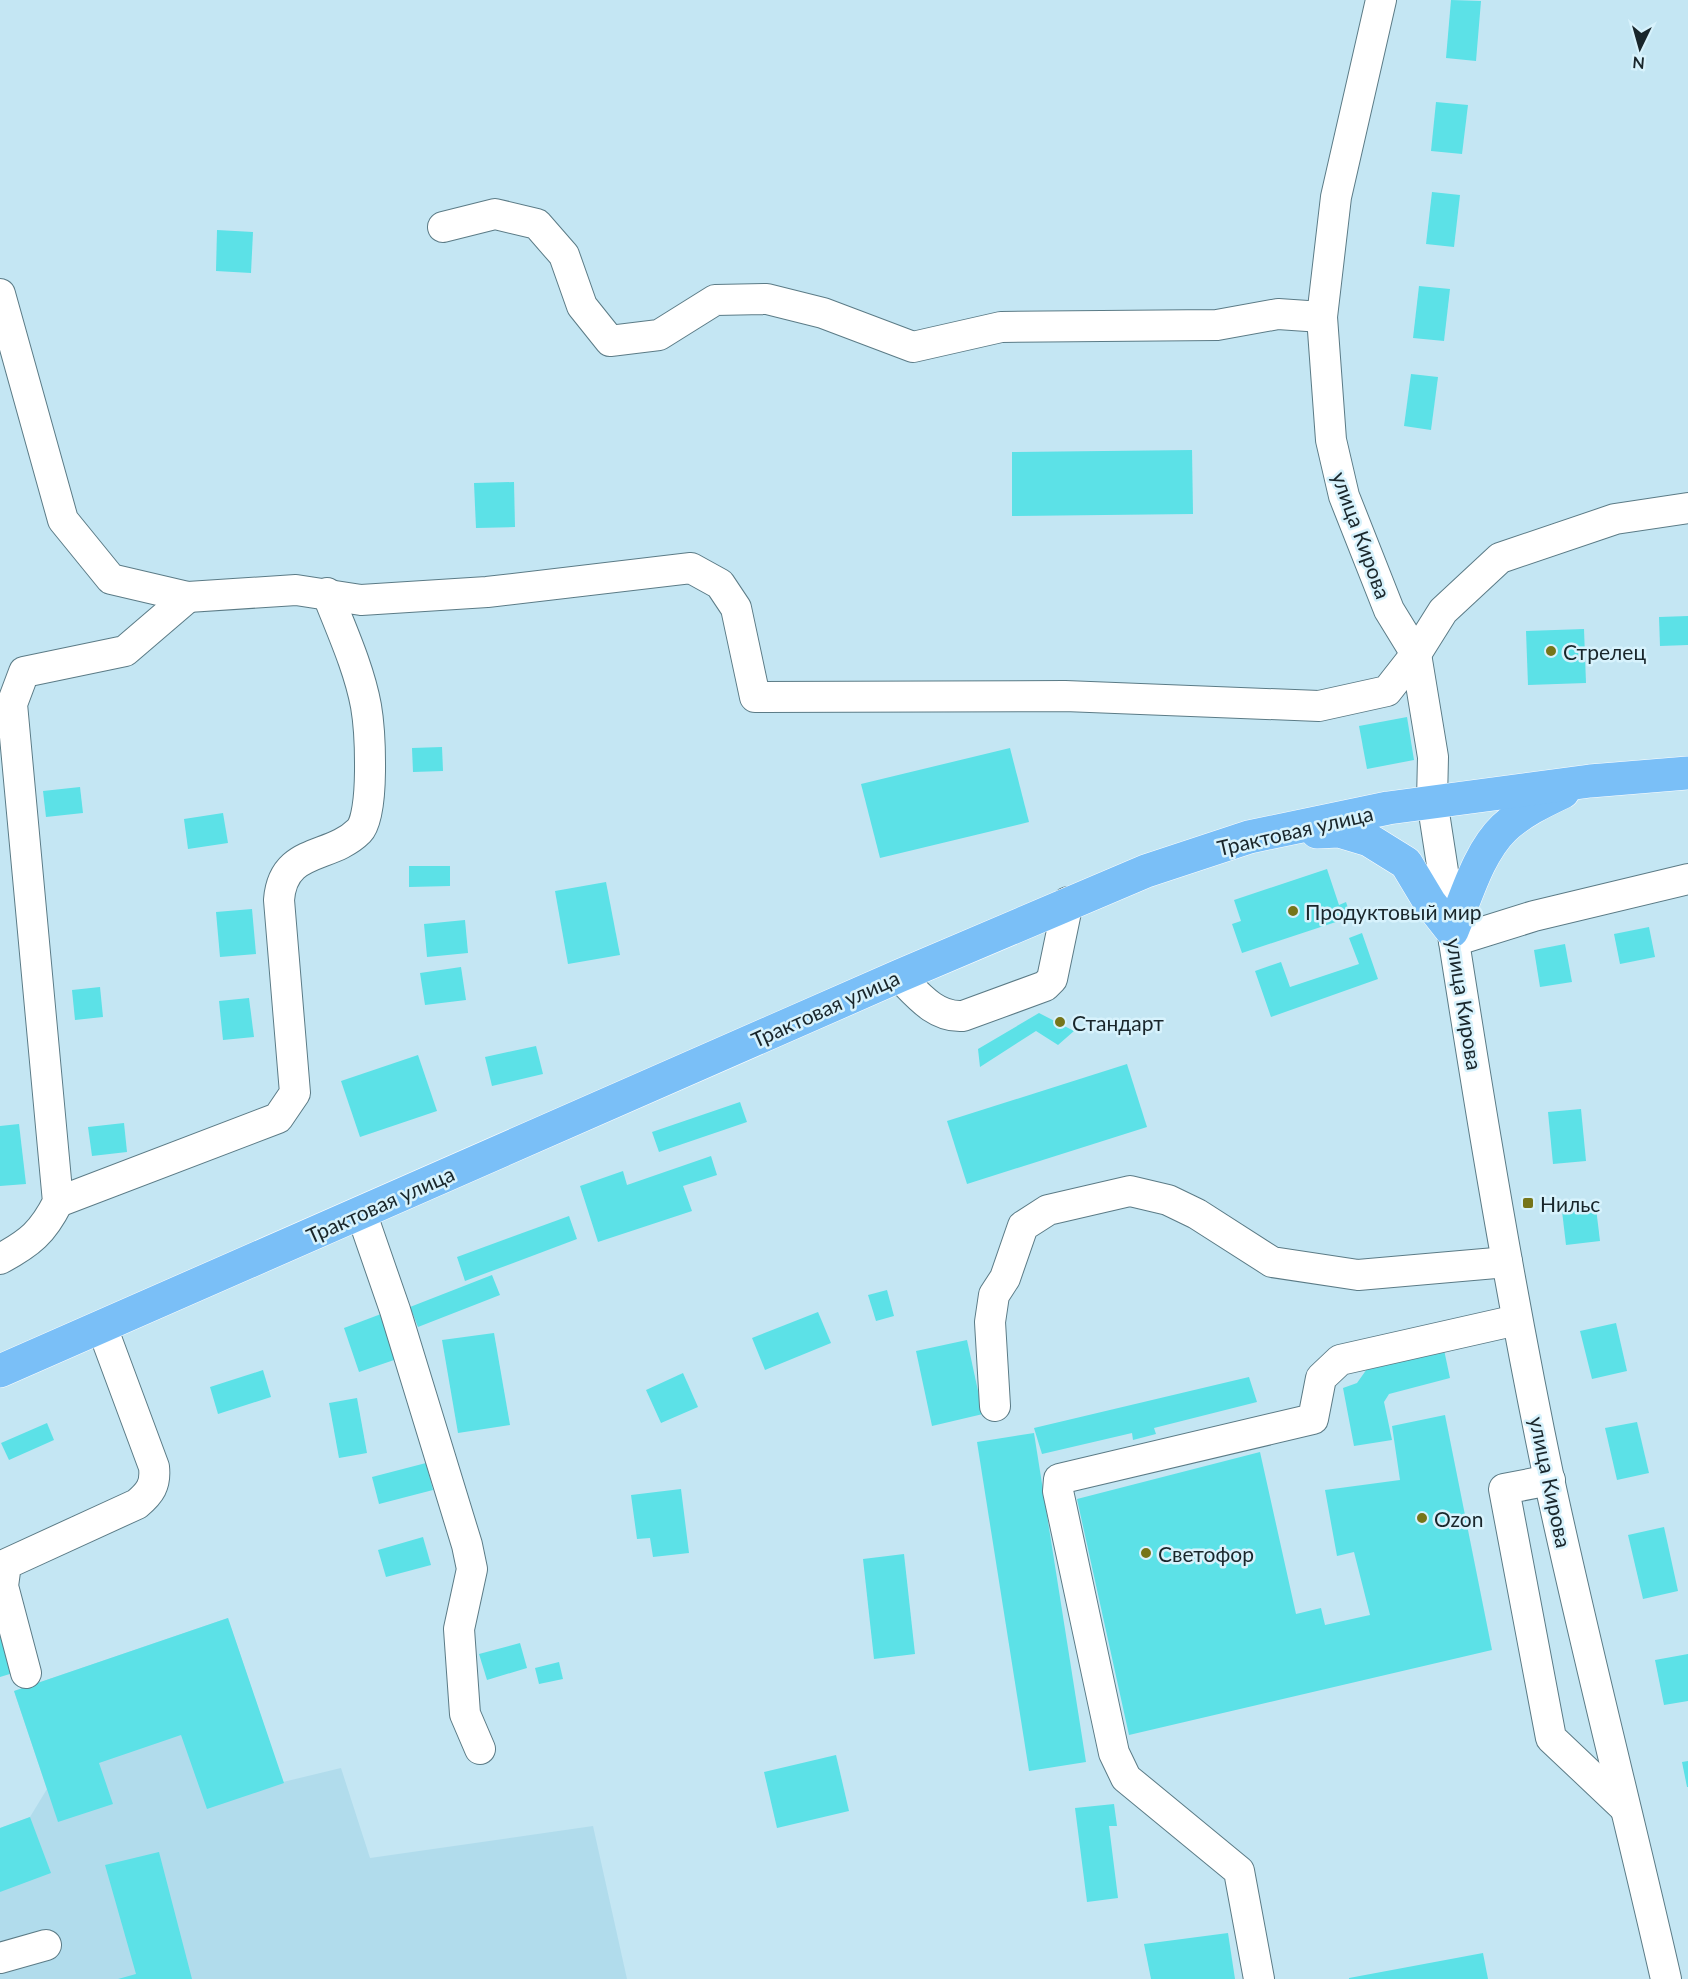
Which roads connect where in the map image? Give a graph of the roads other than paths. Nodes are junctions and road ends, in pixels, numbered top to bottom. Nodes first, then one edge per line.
1 (1381, 0) edge
2 (443, 227) dead end
3 (0, 294) edge
4 (1322, 317) junction
5 (1688, 508) edge
6 (327, 593) junction
7 (188, 597) junction
8 (1416, 654) junction
9 (1688, 773) edge
10 (1590, 781) junction
11 (1432, 800) junction
12 (1249, 837) junction
13 (1688, 879) edge
14 (1068, 902) junction
15 (1453, 936) junction
16 (899, 976) junction
17 (58, 1202) junction
18 (361, 1212) junction
19 (0, 1259) edge
20 (1507, 1262) junction
21 (1517, 1320) junction
22 (102, 1327) junction
23 (0, 1371) edge
24 (995, 1406) dead end
25 (1550, 1480) junction
26 (26, 1673) dead end
27 (480, 1749) dead end
28 (1624, 1807) junction
29 (46, 1945) dead end
30 (0, 1958) edge
31 (1259, 1979) edge
32 (1666, 1979) edge

1 - 4 street, улица Кирова
2 - 4 street
3 - 7 street
4 - 8 street, улица Кирова
5 - 8 street
6 - 7 street
6 - 8 street
6 - 17 street
7 - 17 street
8 - 11 street, улица Кирова
9 - 10 highway, Трактовая улица
10 - 11 highway, Трактовая улица
10 - 15 highway
11 - 12 highway, Трактовая улица
11 - 15 street, улица Кирова
12 - 14 highway, Трактовая улица
12 - 15 highway
13 - 15 street
14 - 16 highway, Трактовая улица
14 - 16 street
15 - 20 street, улица Кирова
16 - 18 highway, Трактовая улица
17 - 19 street
18 - 22 highway, Трактовая улица
18 - 27 street
20 - 21 street, улица Кирова
20 - 24 street
21 - 25 street, улица Кирова
21 - 31 street
22 - 23 highway, Трактовая улица
22 - 26 street
25 - 28 street, улица Кирова
25 - 28 street
28 - 32 street, улица Кирова
29 - 30 street

